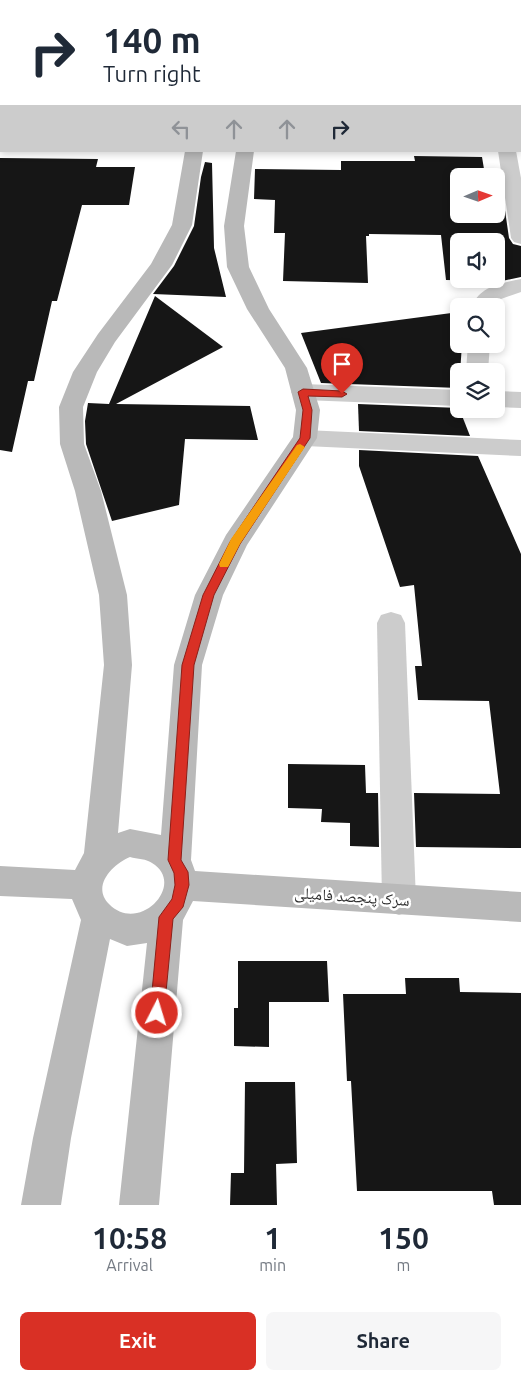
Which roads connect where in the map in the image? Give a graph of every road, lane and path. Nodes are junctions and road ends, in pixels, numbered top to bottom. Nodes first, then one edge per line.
1 (194, 152) edge
2 (245, 152) edge
3 (507, 152) edge
4 (521, 238) edge
5 (521, 285) edge
6 (488, 298) edge
7 (303, 392) junction
8 (450, 398) edge
9 (505, 400) edge
10 (521, 400) edge
11 (305, 438) junction
12 (521, 448) edge
13 (391, 623) dead end
14 (178, 873) junction
15 (0, 880) edge
16 (95, 887) junction
17 (399, 900) junction
18 (521, 908) edge
19 (166, 917) junction
20 (41, 1205) edge
21 (138, 1205) edge

1 - 16 main road
2 - 7 main road
3 - 4 street
5 - 6 street
7 - 8 street
7 - 11 main road
9 - 10 street
11 - 12 street
11 - 14 main road
13 - 17 street
14 - 16 main road
14 - 17 main road, سرک پنجصد فامیلی
14 - 19 main road
15 - 16 main road
16 - 19 main road
16 - 20 main road
17 - 18 main road, سرک پنجصد فامیلی
19 - 21 main road

